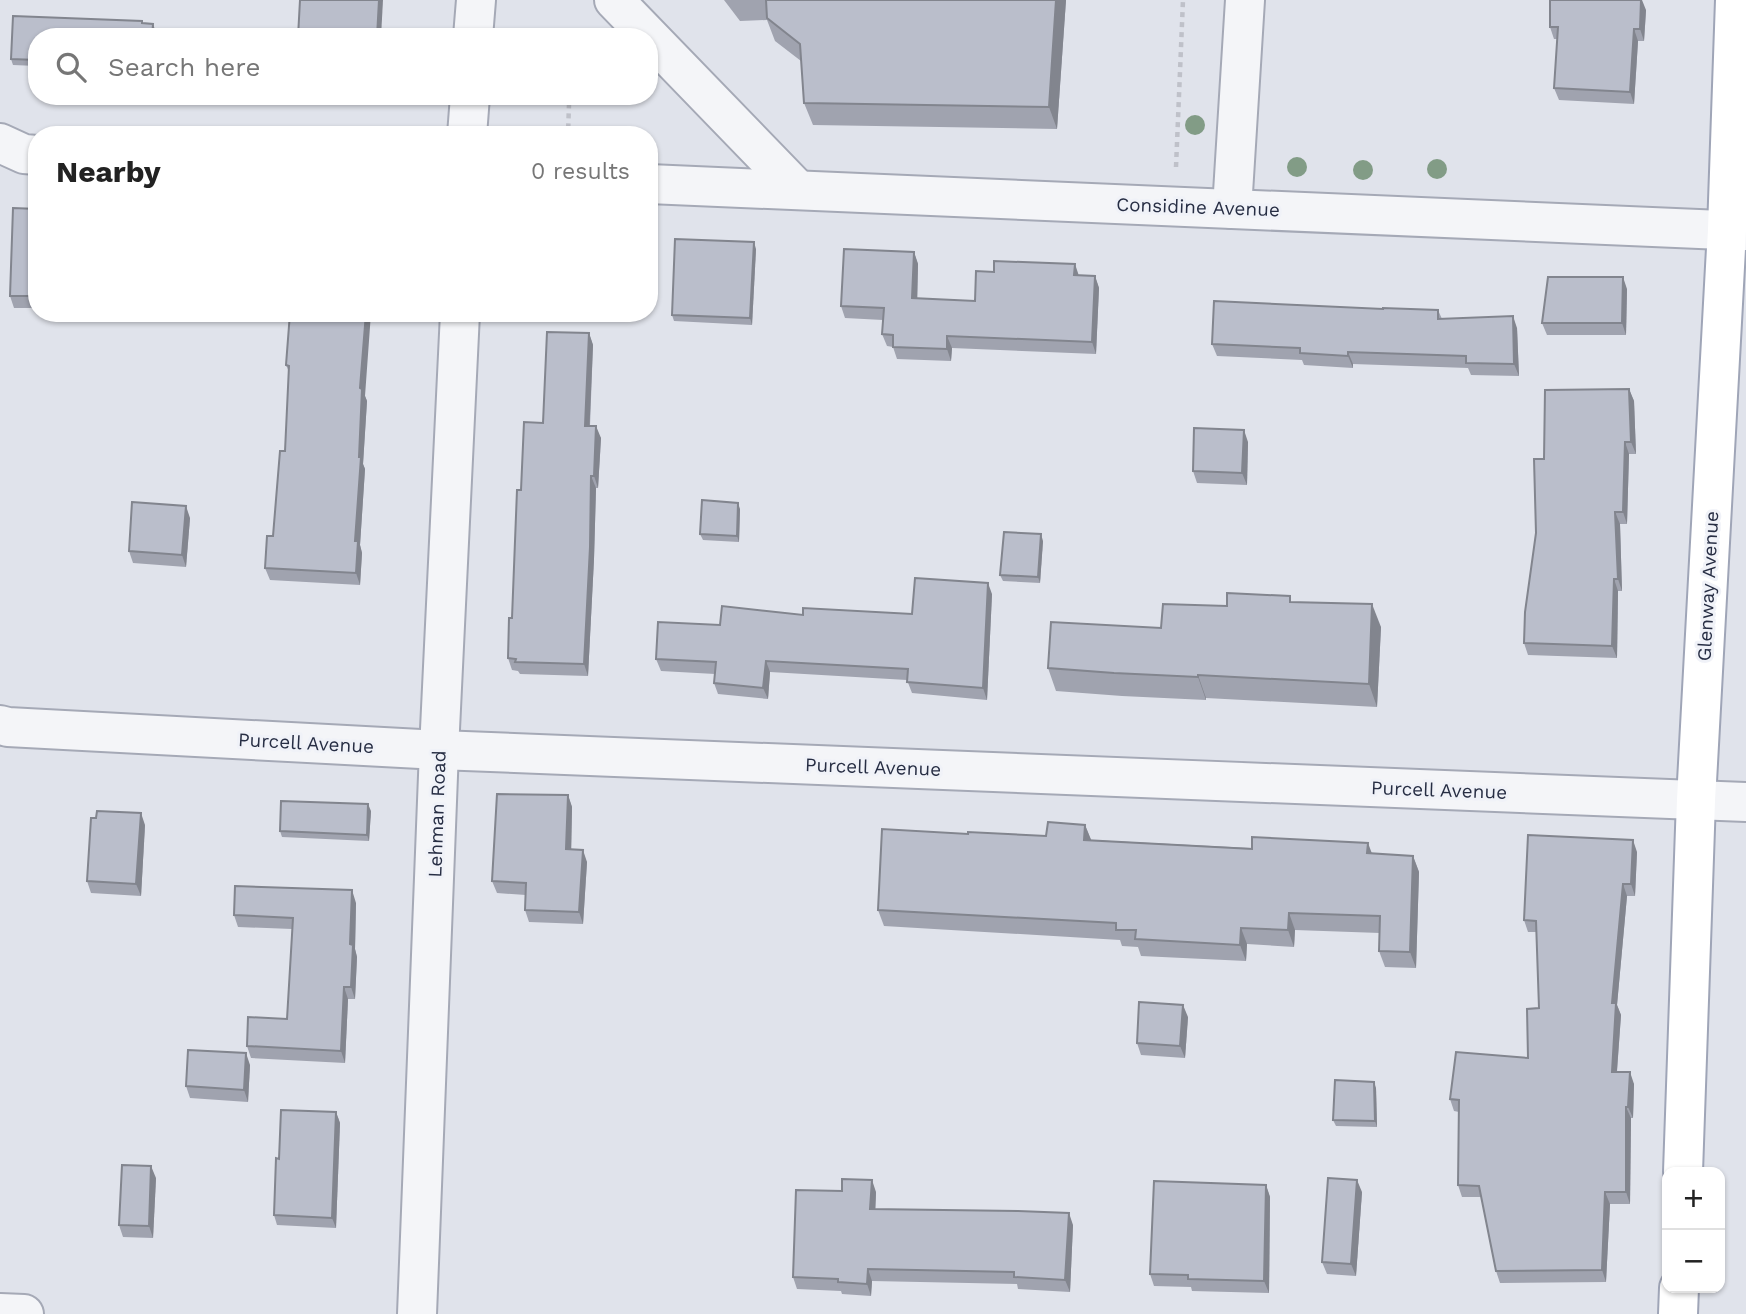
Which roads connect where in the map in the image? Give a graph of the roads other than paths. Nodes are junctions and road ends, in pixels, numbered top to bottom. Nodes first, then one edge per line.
1 (476, 0) edge
2 (614, 0) edge
3 (1245, 0) edge
4 (1735, 0) edge
5 (474, 28) edge
6 (641, 28) edge
7 (658, 45) edge
8 (469, 105) edge
9 (468, 126) edge
10 (0, 144) edge
11 (28, 154) edge
12 (658, 184) edge
13 (798, 190) junction
14 (1232, 209) junction
15 (1736, 231) edge
16 (460, 322) edge
17 (0, 725) edge
18 (439, 750) junction
19 (1696, 800) junction
20 (1746, 802) edge
21 (1683, 1167) edge
22 (1679, 1293) edge
23 (0, 1313) edge
24 (24, 1314) edge
25 (417, 1314) edge
26 (1678, 1314) edge

1 - 5 street
2 - 6 street
3 - 14 street
4 - 15 main road, Glenway Avenue
7 - 13 street
8 - 9 street
10 - 11 street
12 - 13 street, Considine Avenue
13 - 14 street, Considine Avenue
14 - 15 street, Considine Avenue
15 - 19 main road, Glenway Avenue
16 - 18 street, Lehman Road
17 - 18 street, Purcell Avenue
18 - 19 street, Purcell Avenue
18 - 25 street, Lehman Road
19 - 20 street, Purcell Avenue
19 - 21 main road, Glenway Avenue
22 - 26 main road
23 - 24 street

